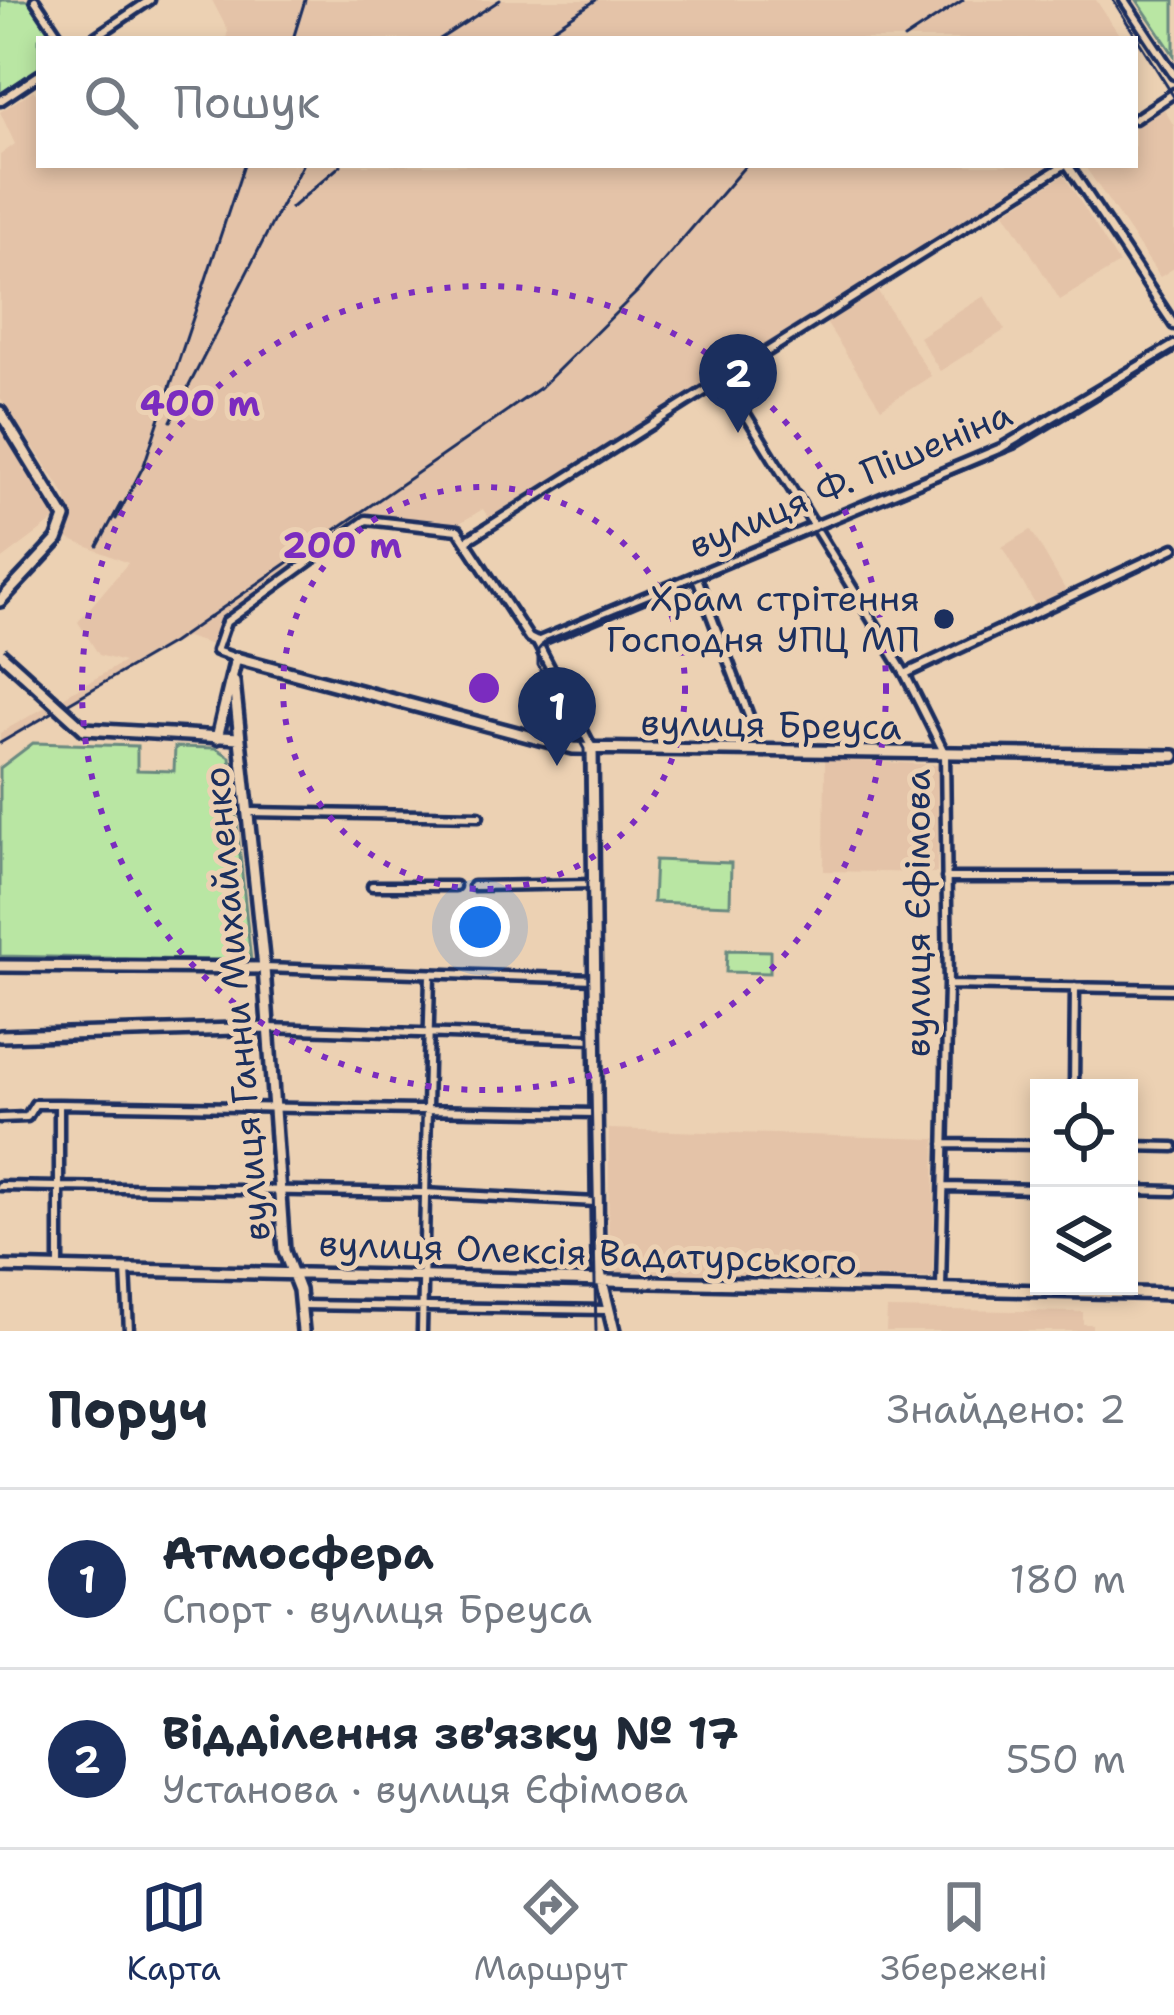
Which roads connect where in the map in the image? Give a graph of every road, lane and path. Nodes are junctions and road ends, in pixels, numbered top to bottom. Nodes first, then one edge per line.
1 (35, 0) edge
2 (150, 0) edge
3 (1124, 0) edge
4 (60, 36) edge
5 (96, 36) edge
6 (1174, 75) edge
7 (36, 77) edge
8 (1174, 93) edge
9 (0, 101) edge
10 (1138, 116) edge
11 (1061, 168) edge
12 (1068, 168) edge
13 (1174, 325) edge
14 (1174, 345) edge
15 (725, 380) junction
16 (0, 412) edge
17 (814, 527) junction
18 (466, 541) junction
19 (1174, 548) edge
20 (696, 575) junction
21 (0, 601) edge
22 (537, 642) junction
23 (0, 653) edge
24 (236, 658) junction
25 (233, 670) junction
26 (905, 674) junction
27 (749, 716) dead end
28 (217, 738) junction
29 (239, 738) junction
30 (592, 748) junction
31 (945, 754) junction
32 (1174, 756) edge
33 (245, 812) junction
34 (479, 816) dead end
35 (946, 878) junction
36 (1174, 878) edge
37 (593, 884) junction
38 (372, 886) dead end
39 (455, 886) dead end
40 (473, 886) dead end
41 (0, 966) edge
42 (264, 968) junction
43 (430, 975) junction
44 (596, 979) junction
45 (948, 985) junction
46 (1075, 987) junction
47 (1174, 989) edge
48 (269, 1028) junction
49 (0, 1036) edge
50 (429, 1037) junction
51 (598, 1039) junction
52 (1074, 1079) edge
53 (274, 1103) junction
54 (59, 1104) junction
55 (426, 1106) junction
56 (597, 1113) junction
57 (0, 1118) edge
58 (944, 1144) junction
59 (1030, 1145) edge
60 (1138, 1146) edge
61 (1174, 1147) edge
62 (0, 1186) edge
63 (944, 1187) junction
64 (58, 1188) junction
65 (1030, 1189) edge
66 (1138, 1190) edge
67 (1174, 1191) edge
68 (424, 1192) junction
69 (282, 1193) junction
70 (596, 1202) junction
71 (0, 1267) edge
72 (59, 1268) junction
73 (127, 1269) junction
74 (290, 1270) junction
75 (422, 1273) junction
76 (600, 1280) junction
77 (941, 1289) junction
78 (1174, 1294) edge
79 (302, 1305) junction
80 (422, 1306) junction
81 (608, 1310) junction
82 (129, 1331) edge
83 (303, 1331) edge
84 (422, 1331) edge
85 (614, 1331) edge

1 - 4 street
2 - 5 street
3 - 6 street
7 - 9 street
8 - 10 street
11 - 15 street
12 - 13 street
14 - 17 street, вулиця Ф. Пішеніна
15 - 17 street, вулиця Єфімова
15 - 18 street
16 - 21 street
17 - 20 street, вулиця Ф. Пішеніна
17 - 26 street, вулиця Єфімова
18 - 22 street
18 - 24 street
19 - 26 street
20 - 22 street, вулиця Ф. Пішеніна
20 - 27 street
22 - 30 street
23 - 28 street, bridge
24 - 25 street, вулиця Ганни Михайленко
24 - 30 street, вулиця Бреуса
25 - 28 street, вулиця Ганни Михайленко
25 - 29 street, вулиця Ганни Михайленко
26 - 31 street, вулиця Єфімова
28 - 29 street
29 - 33 street, вулиця Ганни Михайленко
30 - 31 street, вулиця Бреуса
30 - 37 street
31 - 32 street, вулиця Бреуса
31 - 35 street, вулиця Єфімова
33 - 34 street
33 - 42 street, вулиця Ганни Михайленко
35 - 36 street
35 - 45 street, вулиця Єфімова
37 - 40 street
37 - 44 street
38 - 39 street
41 - 42 street
42 - 43 street
42 - 48 street, вулиця Ганни Михайленко
43 - 44 street
43 - 50 street
44 - 51 street
45 - 46 street
45 - 58 street, вулиця Єфімова
46 - 47 street
46 - 52 street
48 - 49 street
48 - 50 street
48 - 53 street, вулиця Ганни Михайленко
50 - 51 street
50 - 55 street
51 - 56 street
53 - 54 street
53 - 55 street
53 - 69 street, вулиця Ганни Михайленко
54 - 57 street
54 - 64 street
55 - 56 street
55 - 68 street
56 - 70 street
58 - 59 street
58 - 63 street, вулиця Єфімова
60 - 61 street
62 - 64 street
63 - 65 street
63 - 77 street, вулиця Єфімова
64 - 69 street
64 - 72 street
66 - 67 street
68 - 69 street
68 - 70 street
68 - 75 street
69 - 74 street, вулиця Ганни Михайленко
70 - 76 street
71 - 72 street, вулиця Олексія Вадатурського
72 - 73 street, вулиця Олексія Вадатурського
73 - 74 street, вулиця Олексія Вадатурського
73 - 82 street
74 - 75 street, вулиця Олексія Вадатурського
74 - 79 street, вулиця Ганни Михайленко
75 - 76 street, вулиця Олексія Вадатурського
75 - 80 street
76 - 77 street, вулиця Олексія Вадатурського
76 - 81 street
77 - 78 street, вулиця Олексія Вадатурського
79 - 80 street
79 - 83 street, вулиця Ганни Михайленко
80 - 81 street
80 - 84 street
81 - 85 street

